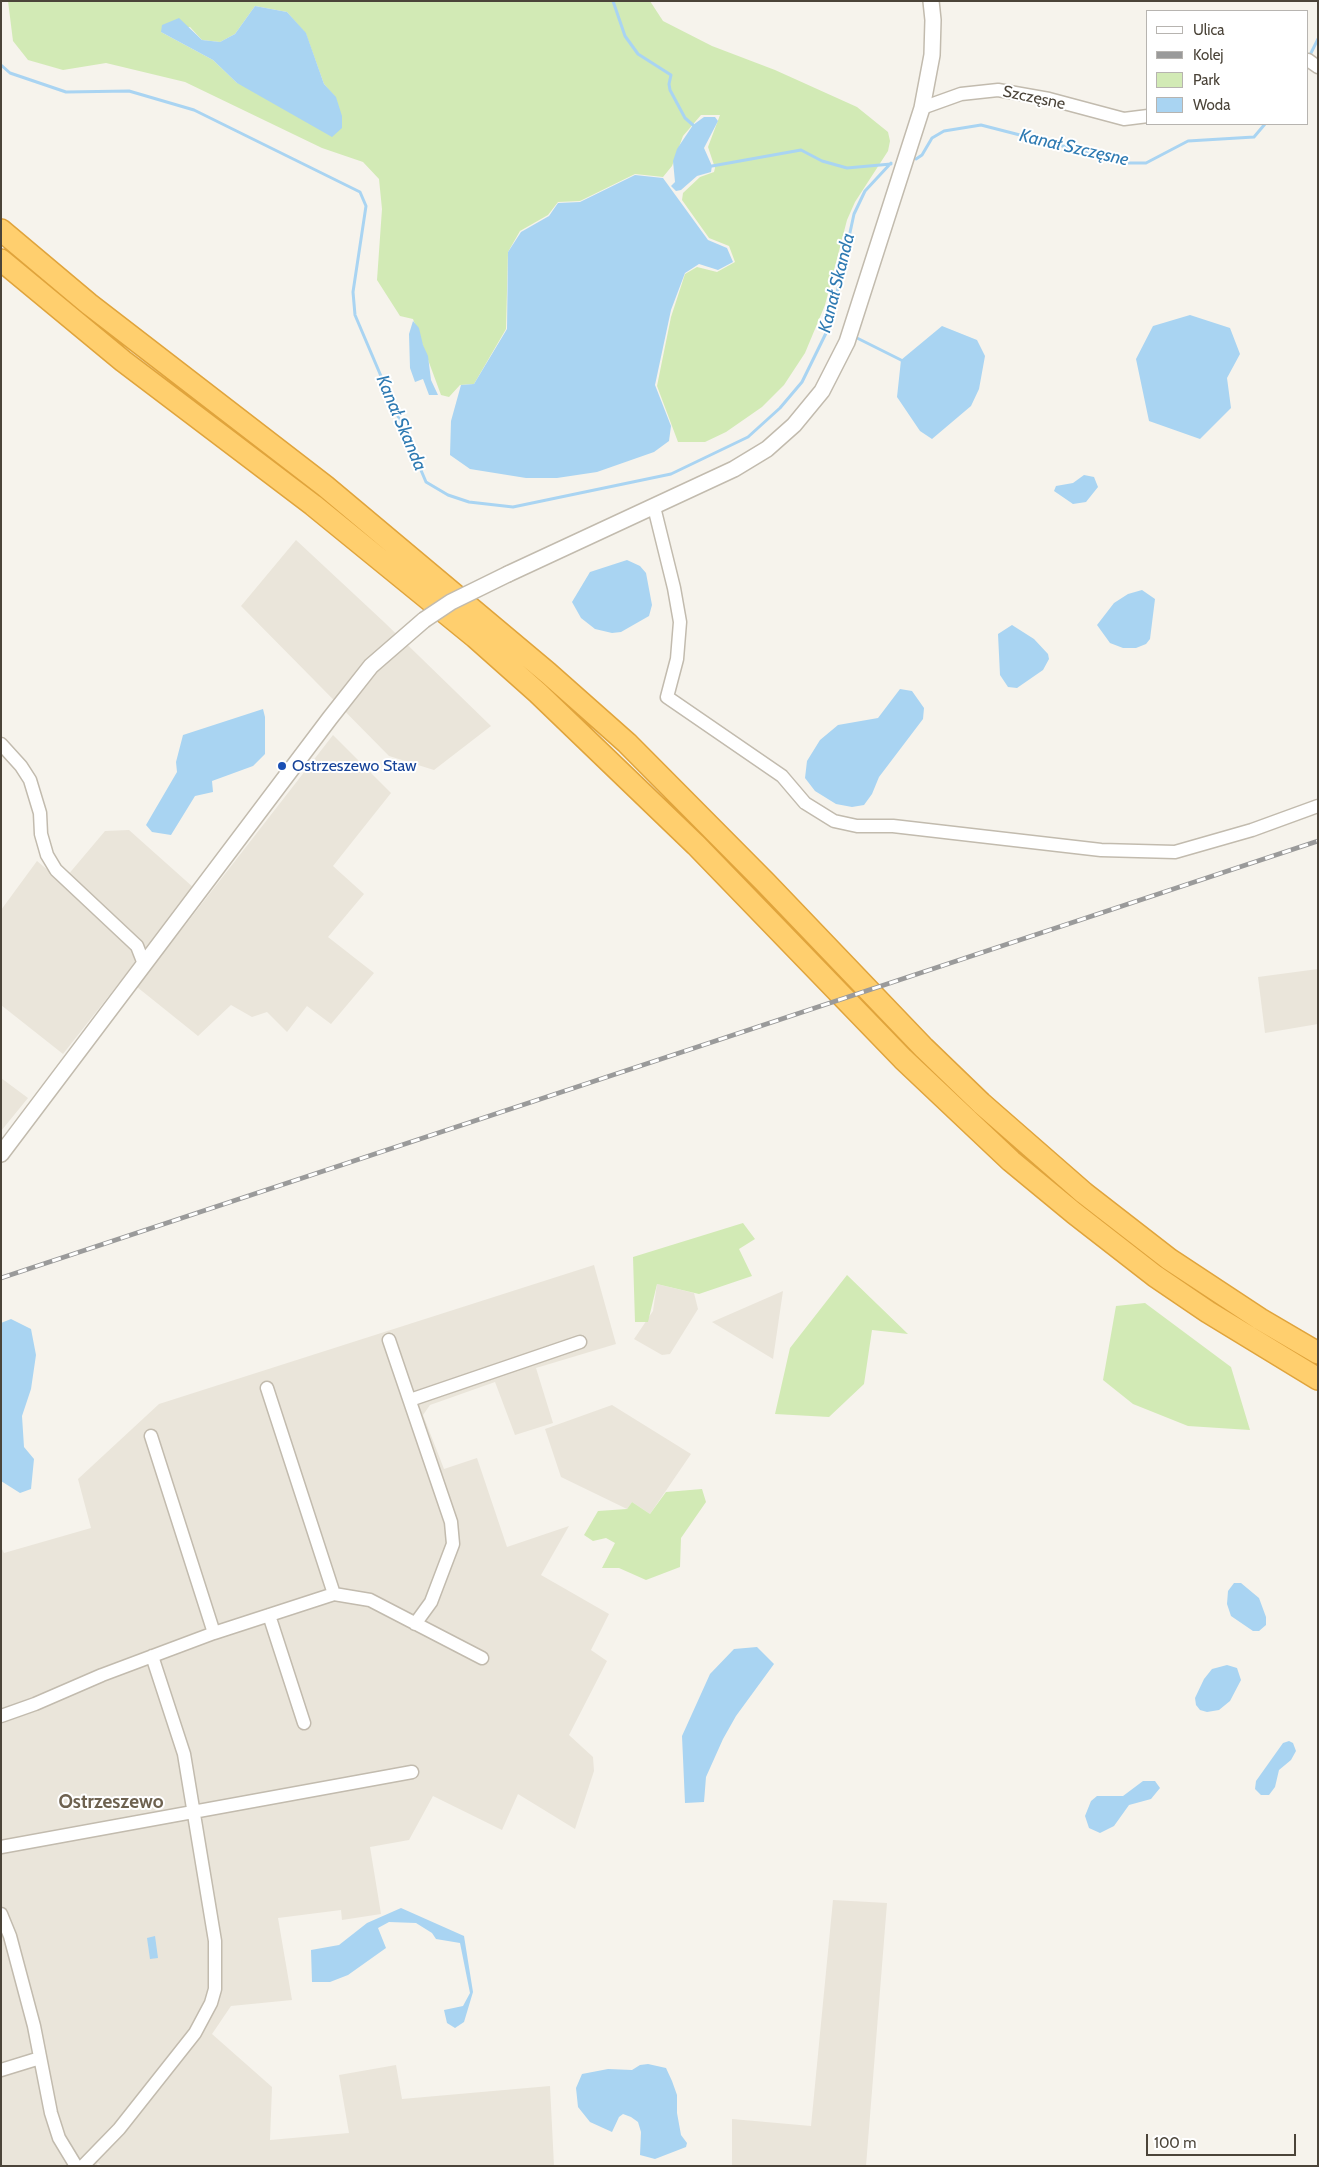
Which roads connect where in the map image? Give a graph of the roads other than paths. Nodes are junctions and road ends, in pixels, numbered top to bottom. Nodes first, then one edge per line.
1 (931, 1) edge
2 (922, 108) junction
3 (1146, 116) edge
4 (1, 230) edge
5 (1, 260) edge
6 (654, 507) junction
7 (1, 744) edge
8 (1318, 806) edge
9 (144, 964) junction
10 (1, 1154) edge
11 (389, 1340) dead end
12 (580, 1342) dead end
13 (1318, 1353) edge
14 (1318, 1379) edge
15 (267, 1388) dead end
16 (410, 1400) junction
17 (151, 1436) dead end
18 (334, 1594) junction
19 (270, 1615) junction
20 (415, 1624) junction
21 (214, 1634) junction
22 (152, 1656) junction
23 (482, 1658) dead end
24 (1, 1716) edge
25 (304, 1723) dead end
26 (412, 1772) dead end
27 (192, 1810) junction
28 (1, 1846) edge
29 (1, 1914) edge
30 (40, 2058) junction
31 (1, 2070) edge
32 (76, 2166) edge
33 (83, 2166) edge

1 - 2 street
2 - 3 street, Szczęsne
2 - 6 street
4 - 13 highway
5 - 14 highway
6 - 8 street
6 - 9 street, bridge
7 - 9 street
9 - 10 street
11 - 16 street
12 - 16 street
15 - 18 street
16 - 20 street
17 - 21 street
18 - 19 street
18 - 20 street
19 - 21 street
19 - 25 street
20 - 23 street
21 - 22 street
22 - 24 street
22 - 27 street
26 - 27 street
27 - 28 street
27 - 33 street
29 - 30 street
30 - 31 street
30 - 32 street

